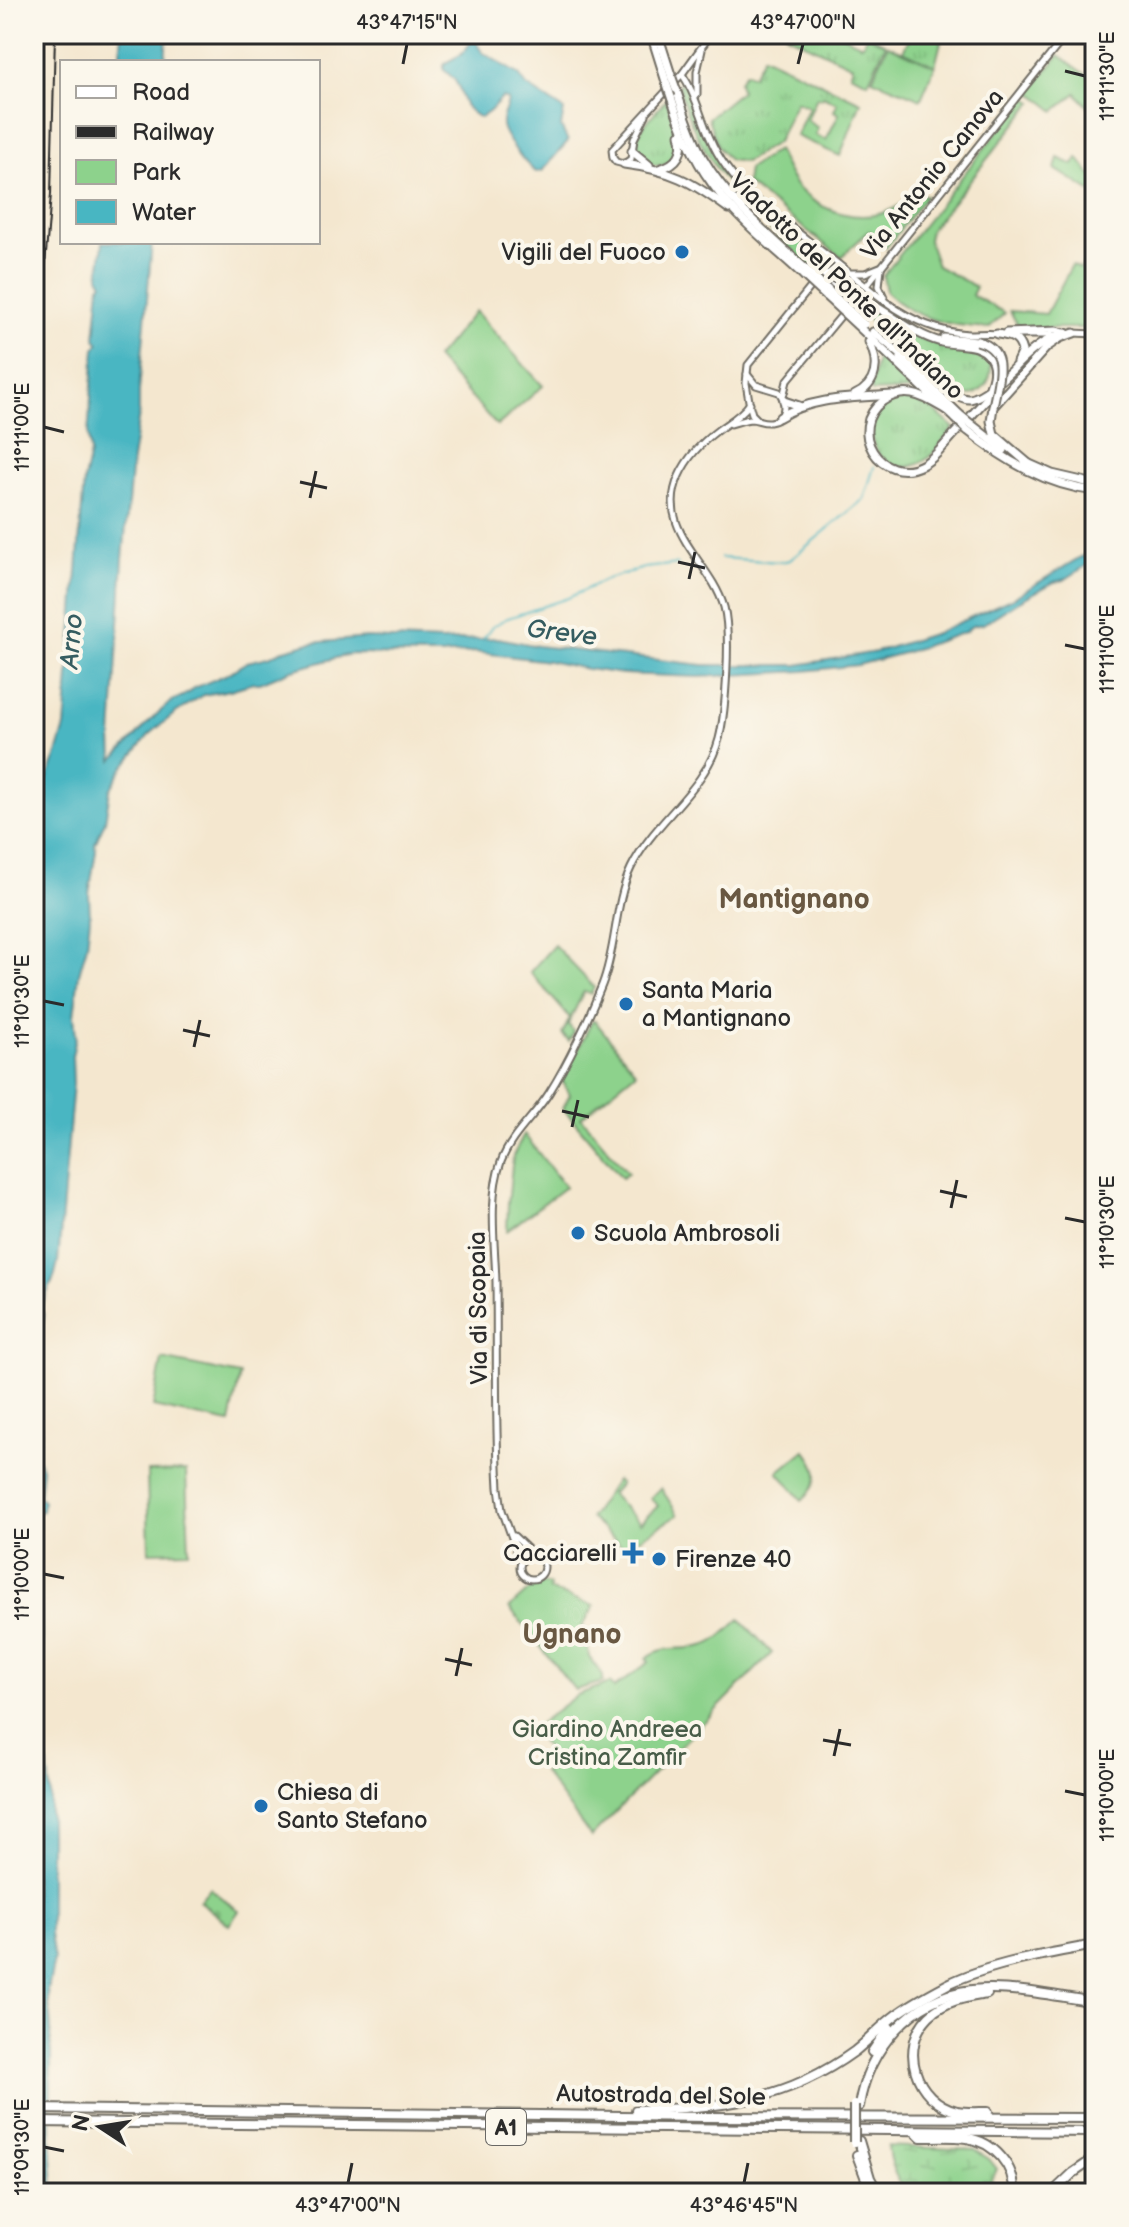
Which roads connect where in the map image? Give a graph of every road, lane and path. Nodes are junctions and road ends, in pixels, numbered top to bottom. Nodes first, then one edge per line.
1 (651, 34) edge
2 (658, 34) edge
3 (711, 34) edge
4 (1067, 34) edge
5 (704, 43) junction
6 (688, 65) junction
7 (682, 74) junction
8 (669, 80) junction
9 (697, 87) junction
10 (674, 93) junction
11 (697, 100) junction
12 (646, 115) junction
13 (622, 140) junction
14 (632, 150) junction
15 (624, 164) junction
16 (657, 169) junction
17 (743, 219) junction
18 (831, 258) junction
19 (839, 265) junction
20 (881, 267) junction
21 (806, 273) junction
22 (850, 273) junction
23 (823, 279) junction
24 (866, 286) junction
25 (811, 289) dead end
26 (886, 302) junction
27 (850, 306) joint
28 (840, 317) dead end
29 (907, 327) junction
30 (865, 329) junction
31 (1070, 333) junction
32 (997, 334) junction
33 (1095, 334) edge
34 (1015, 366) junction
35 (746, 373) junction
36 (787, 381) junction
37 (1000, 382) junction
38 (767, 388) junction
39 (989, 388) junction
40 (894, 394) junction
41 (845, 398) junction
42 (784, 400) junction
43 (750, 403) junction
44 (802, 406) junction
45 (993, 407) junction
46 (946, 410) junction
47 (780, 417) junction
48 (958, 417) junction
49 (757, 419) junction
50 (970, 423) junction
51 (724, 426) junction
52 (958, 430) dead end
53 (1029, 464) junction
54 (1064, 481) junction
55 (1095, 484) edge
56 (1095, 491) edge
57 (511, 1533) junction
58 (533, 1555) junction
59 (521, 1563) junction
60 (1095, 1945) edge
61 (1010, 1991) junction
62 (1095, 2002) edge
63 (909, 2007) junction
64 (857, 2106) junction
65 (34, 2109) edge
66 (606, 2114) junction
67 (995, 2117) junction
68 (1095, 2118) edge
69 (34, 2122) edge
70 (915, 2131) junction
71 (1095, 2132) edge
72 (1095, 2158) edge
73 (875, 2193) edge
74 (1014, 2193) edge
75 (1052, 2193) edge

1 - 8 highway, Viadotto del Ponte all'Indiano
2 - 8 highway, Viadotto del Ponte all'Indiano
3 - 5 street
4 - 20 street, Via Antonio Canova
5 - 6 street
5 - 9 street, Via Antonio Canova
6 - 7 street
6 - 9 street, Via Antonio Canova
7 - 11 street, Via Antonio Canova
7 - 12 street
8 - 10 highway, Viadotto del Ponte all'Indiano, bridge
9 - 11 street, Via Antonio Canova
10 - 16 highway
10 - 17 highway, Viadotto del Ponte all'Indiano
10 - 21 highway, Viadotto del Ponte all'Indiano
11 - 18 street, Via Antonio Canova
12 - 13 street
12 - 14 street
13 - 14 street
13 - 15 street
14 - 15 street
14 - 16 highway
15 - 16 highway
16 - 17 highway
17 - 21 highway, Viadotto del Ponte all'Indiano
18 - 19 street, Via Antonio Canova
18 - 23 street
19 - 22 street, Via Antonio Canova
19 - 23 street
20 - 22 street
20 - 24 street, Via Antonio Canova
20 - 26 street
21 - 30 highway, Viadotto del Ponte all'Indiano, bridge
22 - 24 street, Via Antonio Canova
23 - 27 street
24 - 26 street
25 - 35 street
26 - 32 street
27 - 29 highway
28 - 36 street
29 - 39 highway
29 - 45 highway, bridge
30 - 39 highway
30 - 41 highway
30 - 46 highway, Viadotto del Ponte all'Indiano
30 - 48 highway, Viadotto del Ponte all'Indiano
31 - 32 street
31 - 33 street
31 - 34 highway
31 - 45 highway
32 - 34 highway
34 - 37 highway
35 - 38 street
35 - 43 street
36 - 38 street
36 - 42 street
37 - 39 highway
37 - 50 highway
38 - 42 street
38 - 43 street
40 - 41 highway
40 - 46 highway
40 - 52 highway
41 - 44 highway
42 - 44 highway
42 - 47 street
43 - 49 street
43 - 51 street
44 - 47 highway
45 - 53 highway
46 - 48 highway, Viadotto del Ponte all'Indiano
47 - 49 street
48 - 50 highway, Viadotto del Ponte all'Indiano, bridge
49 - 51 street
50 - 53 highway, Viadotto del Ponte all'Indiano
50 - 54 highway, Viadotto del Ponte all'Indiano
51 - 57 street, Via di Scopaia
53 - 54 highway, Viadotto del Ponte all'Indiano
54 - 55 highway, Viadotto del Ponte all'Indiano
54 - 56 highway, Viadotto del Ponte all'Indiano
57 - 58 street
57 - 59 street, Via di Scopaia
58 - 59 street
58 - 59 street
60 - 63 highway
61 - 62 highway
61 - 64 highway
61 - 67 highway
63 - 64 highway
63 - 66 highway
64 - 73 highway, bridge
65 - 66 highway, Autostrada del Sole / A1
66 - 67 highway, Autostrada del Sole / A1
67 - 68 highway, Autostrada del Sole / A1
69 - 70 highway, Autostrada del Sole / A1
70 - 71 highway, Autostrada del Sole / A1
70 - 74 highway
72 - 75 highway

